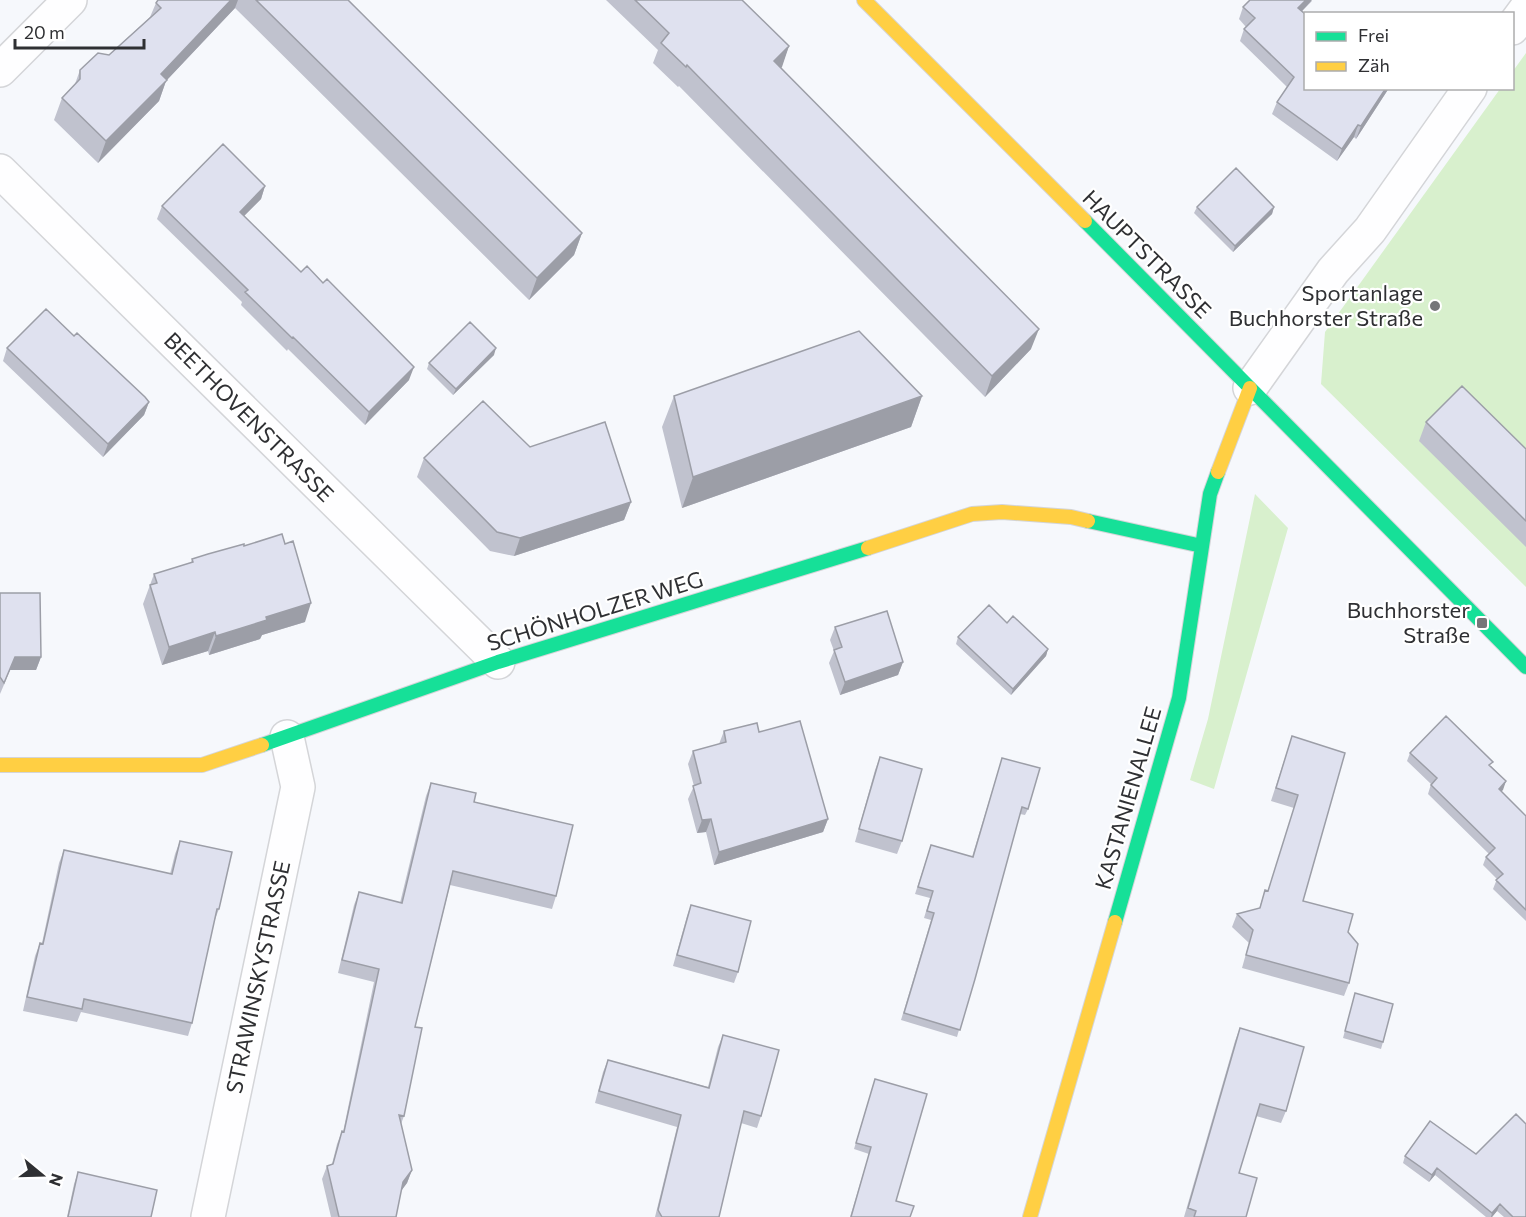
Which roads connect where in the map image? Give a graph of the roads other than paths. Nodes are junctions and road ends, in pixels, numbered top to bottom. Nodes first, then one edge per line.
1 (70, 0) edge
2 (864, 0) edge
3 (1526, 9) edge
4 (1514, 25) edge
5 (0, 70) edge
6 (1469, 90) edge
7 (0, 171) edge
8 (1250, 388) junction
9 (1202, 546) junction
10 (498, 662) junction
11 (1526, 667) edge
12 (287, 737) junction
13 (0, 765) edge
14 (208, 1217) edge
15 (1030, 1217) edge

1 - 5 street
2 - 8 street, HAUPTSTRASSE
3 - 4 street
6 - 8 street
7 - 10 street, BEETHOVENSTRASSE
8 - 9 street, KASTANIENALLEE
8 - 11 street, HAUPTSTRASSE
9 - 10 street, SCHÖNHOLZER WEG
9 - 15 street, KASTANIENALLEE
10 - 12 street, SCHÖNHOLZER WEG
12 - 13 street, SCHÖNHOLZER WEG
12 - 14 street, STRAWINSKYSTRASSE

